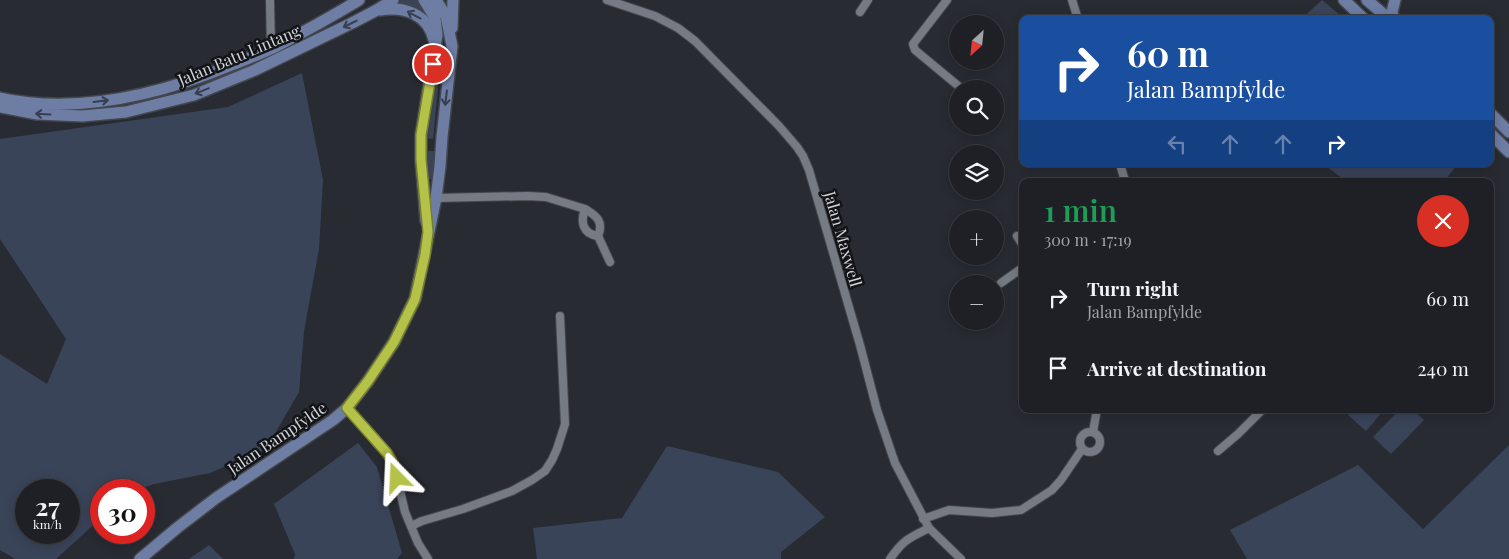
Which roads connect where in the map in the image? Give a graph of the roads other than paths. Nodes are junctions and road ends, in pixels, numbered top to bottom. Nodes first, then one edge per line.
1 (270, 0) edge
2 (359, 0) edge
3 (393, 0) edge
4 (424, 0) edge
5 (436, 0) edge
6 (453, 0) edge
7 (607, 0) edge
8 (868, 0) edge
9 (948, 0) edge
10 (1072, 0) edge
11 (1344, 0) edge
12 (1367, 0) edge
13 (1395, 0) edge
14 (375, 11) junction
15 (860, 12) dead end
16 (1077, 15) edge
17 (1360, 15) edge
18 (1384, 15) edge
19 (1393, 15) edge
20 (436, 46) junction
21 (452, 46) junction
22 (271, 49) junction
23 (951, 80) edge
24 (0, 98) edge
25 (0, 107) edge
26 (1494, 117) edge
27 (1509, 132) edge
28 (421, 135) junction
29 (442, 137) junction
30 (1494, 137) edge
31 (1509, 152) edge
32 (436, 198) junction
33 (585, 209) junction
34 (428, 232) junction
35 (598, 236) junction
36 (1017, 236) dead end
37 (1019, 239) edge
38 (610, 262) dead end
39 (1019, 270) edge
40 (1004, 281) edge
41 (560, 316) dead end
42 (347, 408) junction
43 (1096, 413) edge
44 (1258, 413) edge
45 (1093, 432) junction
46 (1082, 449) junction
47 (1218, 451) dead end
48 (923, 519) junction
49 (410, 526) junction
50 (929, 528) junction
51 (140, 559) edge
52 (428, 559) edge
53 (890, 559) edge
54 (961, 559) edge

1 - 22 street
2 - 22 main road, Jalan Batu Lintang
3 - 14 main road, Jalan Batu Lintang
4 - 20 main road, Jalan Bampfylde
5 - 21 main road, Jalan Bampfylde
6 - 21 main road
7 - 48 street, Jalan Maxwell
8 - 15 street
9 - 23 street
10 - 16 street
11 - 17 main road
12 - 18 main road
13 - 19 main road
20 -> 14 main road
14 -> 25 main road, Jalan Batu Lintang
20 - 28 main road, Jalan Bampfylde
21 -> 29 main road, Jalan Bampfylde
24 -> 22 main road, Jalan Batu Lintang
26 - 27 main road
28 - 29 main road
28 - 34 main road, Jalan Bampfylde
29 - 32 main road, Jalan Bampfylde
30 - 31 main road
32 - 33 street
32 - 34 main road, Jalan Bampfylde
33 - 35 street
33 - 35 street
34 - 42 main road, Jalan Bampfylde
35 - 38 street
36 - 37 street
39 - 40 street
41 - 49 street
42 - 49 street
42 - 51 main road, Jalan Bampfylde
43 - 45 street
44 - 47 street
45 - 46 street
45 - 46 street
46 - 48 street
48 - 50 street, Jalan Maxwell
49 - 52 street
50 - 53 street
50 - 54 street, Jalan Maxwell

